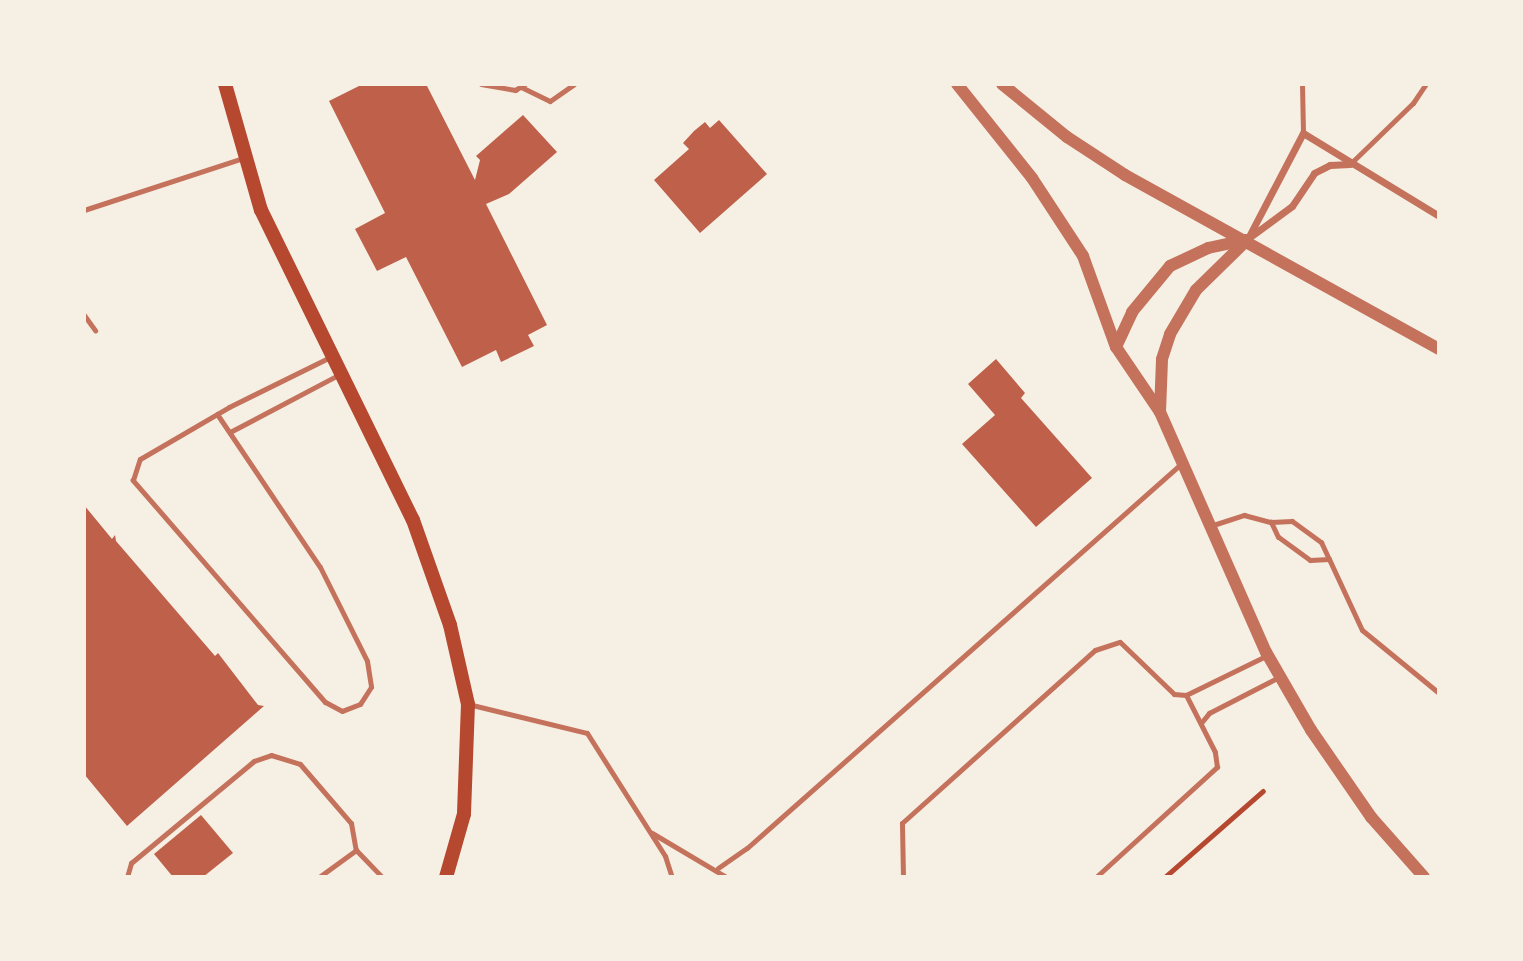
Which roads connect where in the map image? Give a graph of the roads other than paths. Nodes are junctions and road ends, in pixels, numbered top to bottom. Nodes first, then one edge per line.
1 (225, 84) edge
2 (481, 84) edge
3 (574, 84) edge
4 (957, 84) edge
5 (1002, 84) edge
6 (1302, 84) edge
7 (1426, 84) edge
8 (523, 85) edge
9 (1303, 133) junction
10 (246, 157) junction
11 (1350, 164) junction
12 (84, 210) edge
13 (1439, 216) edge
14 (1247, 240) junction
15 (84, 315) edge
16 (95, 330) dead end
17 (1116, 347) junction
18 (1439, 349) edge
19 (330, 357) junction
20 (338, 375) junction
21 (1160, 412) junction
22 (217, 414) junction
23 (230, 432) junction
24 (1182, 463) junction
25 (1270, 522) junction
26 (1210, 526) junction
27 (1329, 559) junction
28 (1268, 655) junction
29 (1280, 676) junction
30 (1439, 693) edge
31 (1186, 695) junction
32 (468, 704) junction
33 (1201, 723) junction
34 (649, 831) junction
35 (356, 850) junction
36 (718, 868) junction
37 (127, 877) edge
38 (320, 877) edge
39 (382, 877) edge
40 (446, 877) edge
41 (672, 877) edge
42 (726, 877) edge
43 (903, 877) edge
44 (1096, 877) edge
45 (1424, 877) edge

1 - 10 main road
2 - 8 lane
3 - 8 lane
4 - 17 street
5 - 14 street
6 - 9 lane
7 - 11 lane
9 - 11 street
9 - 14 street
10 - 12 lane
10 - 19 main road
11 - 13 street
11 - 14 street
14 - 17 street
14 - 18 street
14 - 21 street
15 - 16 lane
17 - 21 street
19 - 20 main road
19 - 22 lane
20 - 23 lane
20 - 32 main road
21 - 24 street
22 - 23 lane
22 - 23 lane
24 - 26 street
24 - 36 lane
25 - 26 lane
25 - 27 lane
25 - 27 lane
26 - 28 street
27 - 30 lane
28 - 29 street
28 - 31 lane
29 - 33 lane
29 - 45 street
31 - 33 lane
31 - 43 lane
32 - 34 lane
32 - 40 main road
33 - 44 lane
34 - 36 lane
34 - 41 lane
35 - 37 lane
35 - 38 lane
35 - 39 lane
36 - 42 lane

